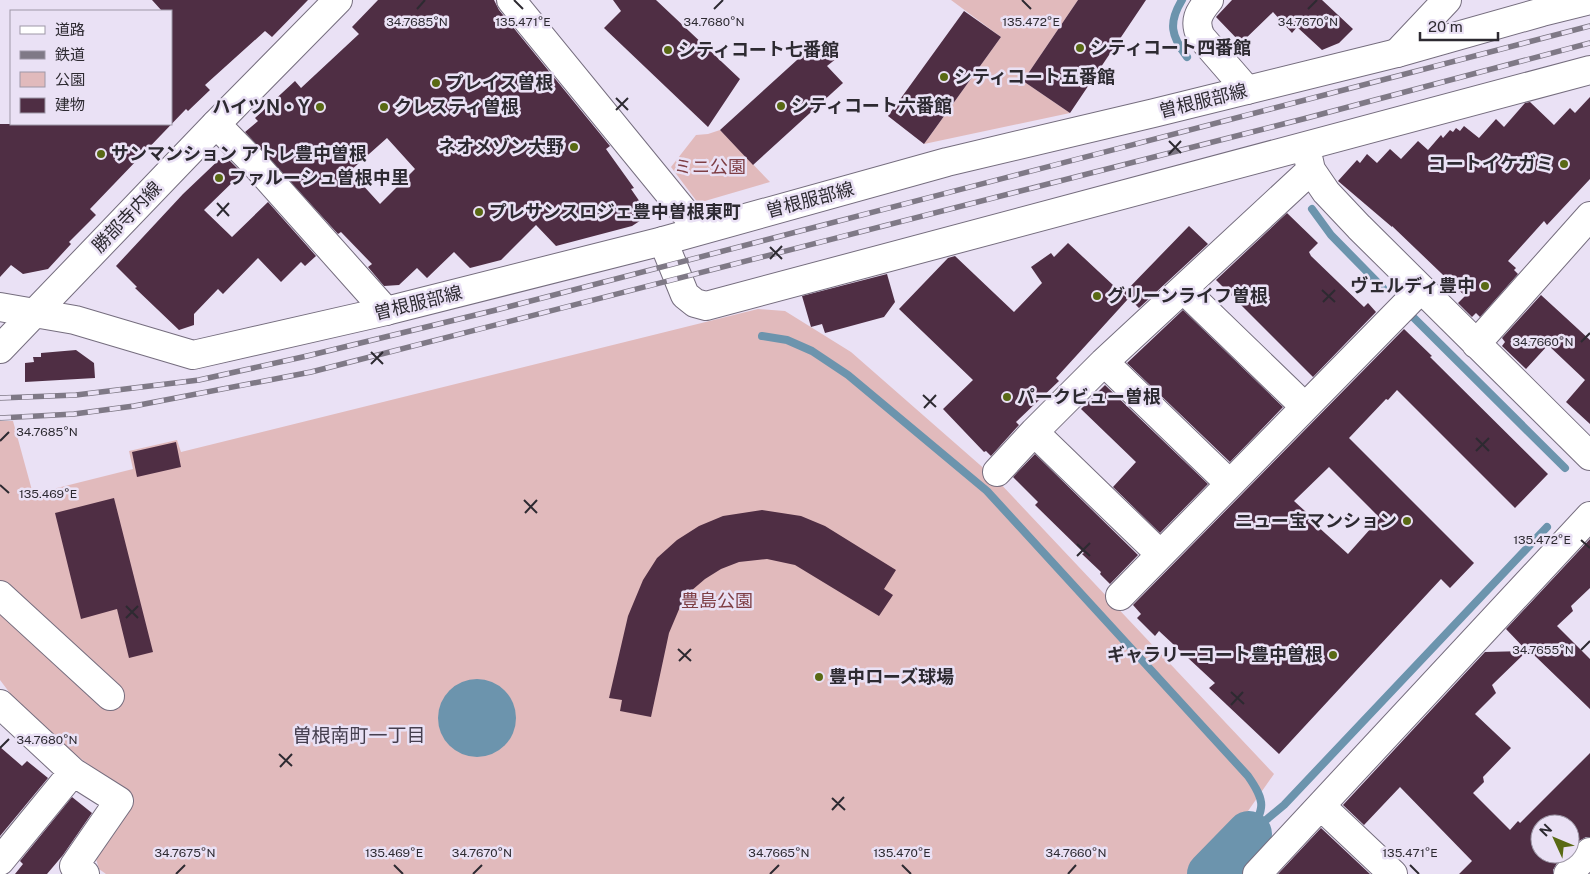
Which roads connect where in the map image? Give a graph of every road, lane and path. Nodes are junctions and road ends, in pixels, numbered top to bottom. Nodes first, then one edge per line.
1 (338, 0) edge
2 (511, 0) edge
3 (1209, 0) edge
4 (1447, 0) edge
5 (1590, 0) edge
6 (1397, 53) junction
7 (1590, 70) edge
8 (1247, 90) junction
9 (216, 124) junction
10 (1308, 158) junction
11 (1590, 216) edge
12 (699, 230) junction
13 (663, 241) junction
14 (1183, 289) junction
15 (1408, 302) junction
16 (0, 307) edge
17 (386, 311) junction
18 (32, 314) junction
19 (1476, 344) junction
20 (0, 349) edge
21 (1104, 362) junction
22 (1304, 406) junction
23 (1034, 432) junction
24 (1590, 456) edge
25 (997, 472) dead end
26 (1229, 483) junction
27 (1590, 516) edge
28 (1160, 554) junction
29 (0, 595) edge
30 (1120, 596) dead end
31 (110, 696) dead end
32 (0, 706) edge
33 (73, 772) junction
34 (1321, 806) junction
35 (1590, 852) edge
36 (0, 861) edge
37 (75, 872) edge
38 (1257, 874) edge
39 (1393, 874) edge
40 (1568, 874) edge

1 - 9 street, 勝部寺内線
2 - 12 street
3 - 8 street
4 - 6 street
5 - 6 street, 曽根服部線
6 - 8 street, 曽根服部線
7 - 10 street
8 - 12 street, 曽根服部線
9 - 17 street
9 - 18 street, 勝部寺内線
10 - 13 street
10 - 14 street
10 - 15 street
11 - 19 street
12 - 13 street, 曽根服部線
13 - 17 street, 曽根服部線
14 - 21 street
14 - 22 street
15 - 19 street
15 - 22 street
16 - 18 street, 曽根服部線
17 - 18 street, 曽根服部線
18 - 20 street, 勝部寺内線
19 - 24 street
21 - 23 street
21 - 26 street
22 - 26 street
23 - 25 street
23 - 28 street
26 - 28 street
27 - 34 street
28 - 30 street
29 - 31 street
32 - 33 street
33 - 36 street
33 - 37 street
34 - 38 street
34 - 39 street
35 - 40 street

